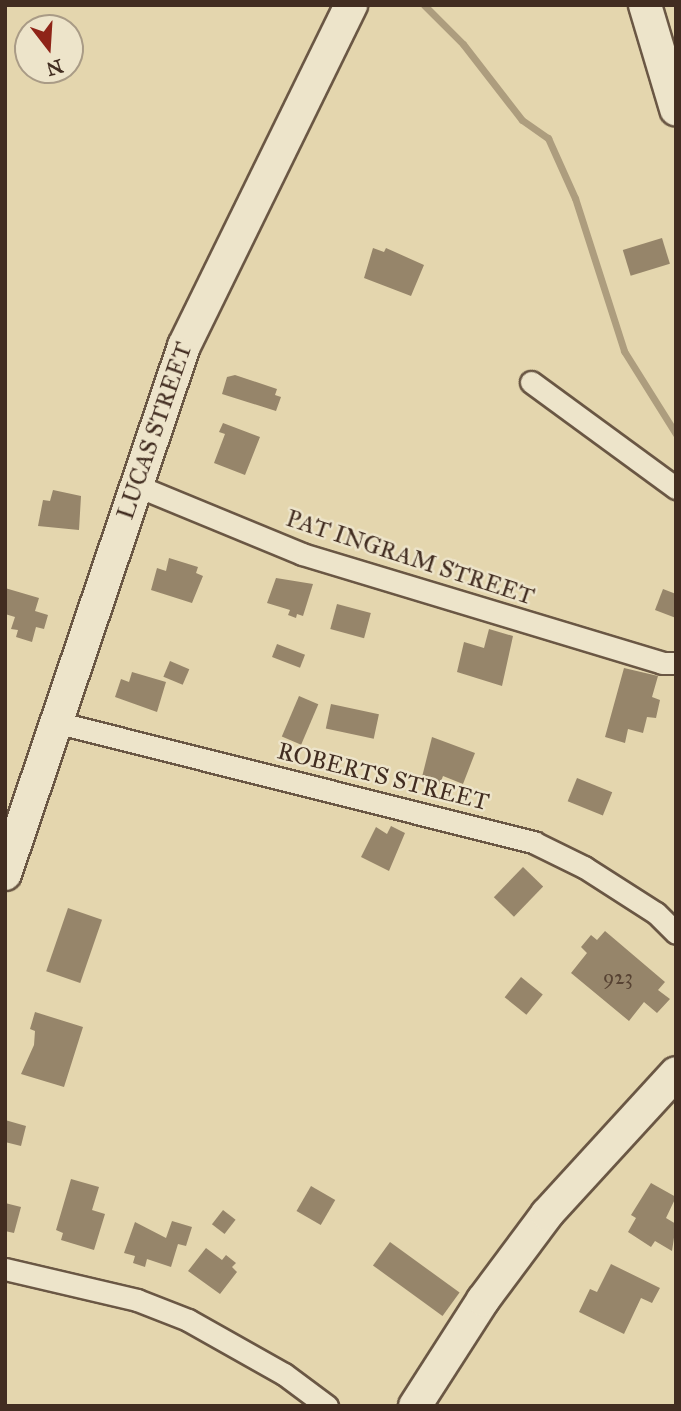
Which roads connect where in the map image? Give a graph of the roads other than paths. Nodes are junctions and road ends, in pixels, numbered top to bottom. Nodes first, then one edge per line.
1 (351, 5) edge
2 (645, 5) edge
3 (676, 109) edge
4 (531, 382) dead end
5 (135, 485) junction
6 (676, 488) edge
7 (676, 663) edge
8 (55, 722) junction
9 (5, 874) edge
10 (676, 933) edge
11 (676, 1073) edge
12 (5, 1269) edge
13 (327, 1406) edge
14 (415, 1406) edge

1 - 5 street, LUCAS STREET
2 - 3 street
4 - 6 street
5 - 7 street, PAT INGRAM STREET
5 - 8 street, LUCAS STREET
8 - 9 street, LUCAS STREET
8 - 10 street, ROBERTS STREET
11 - 14 street
12 - 13 street

